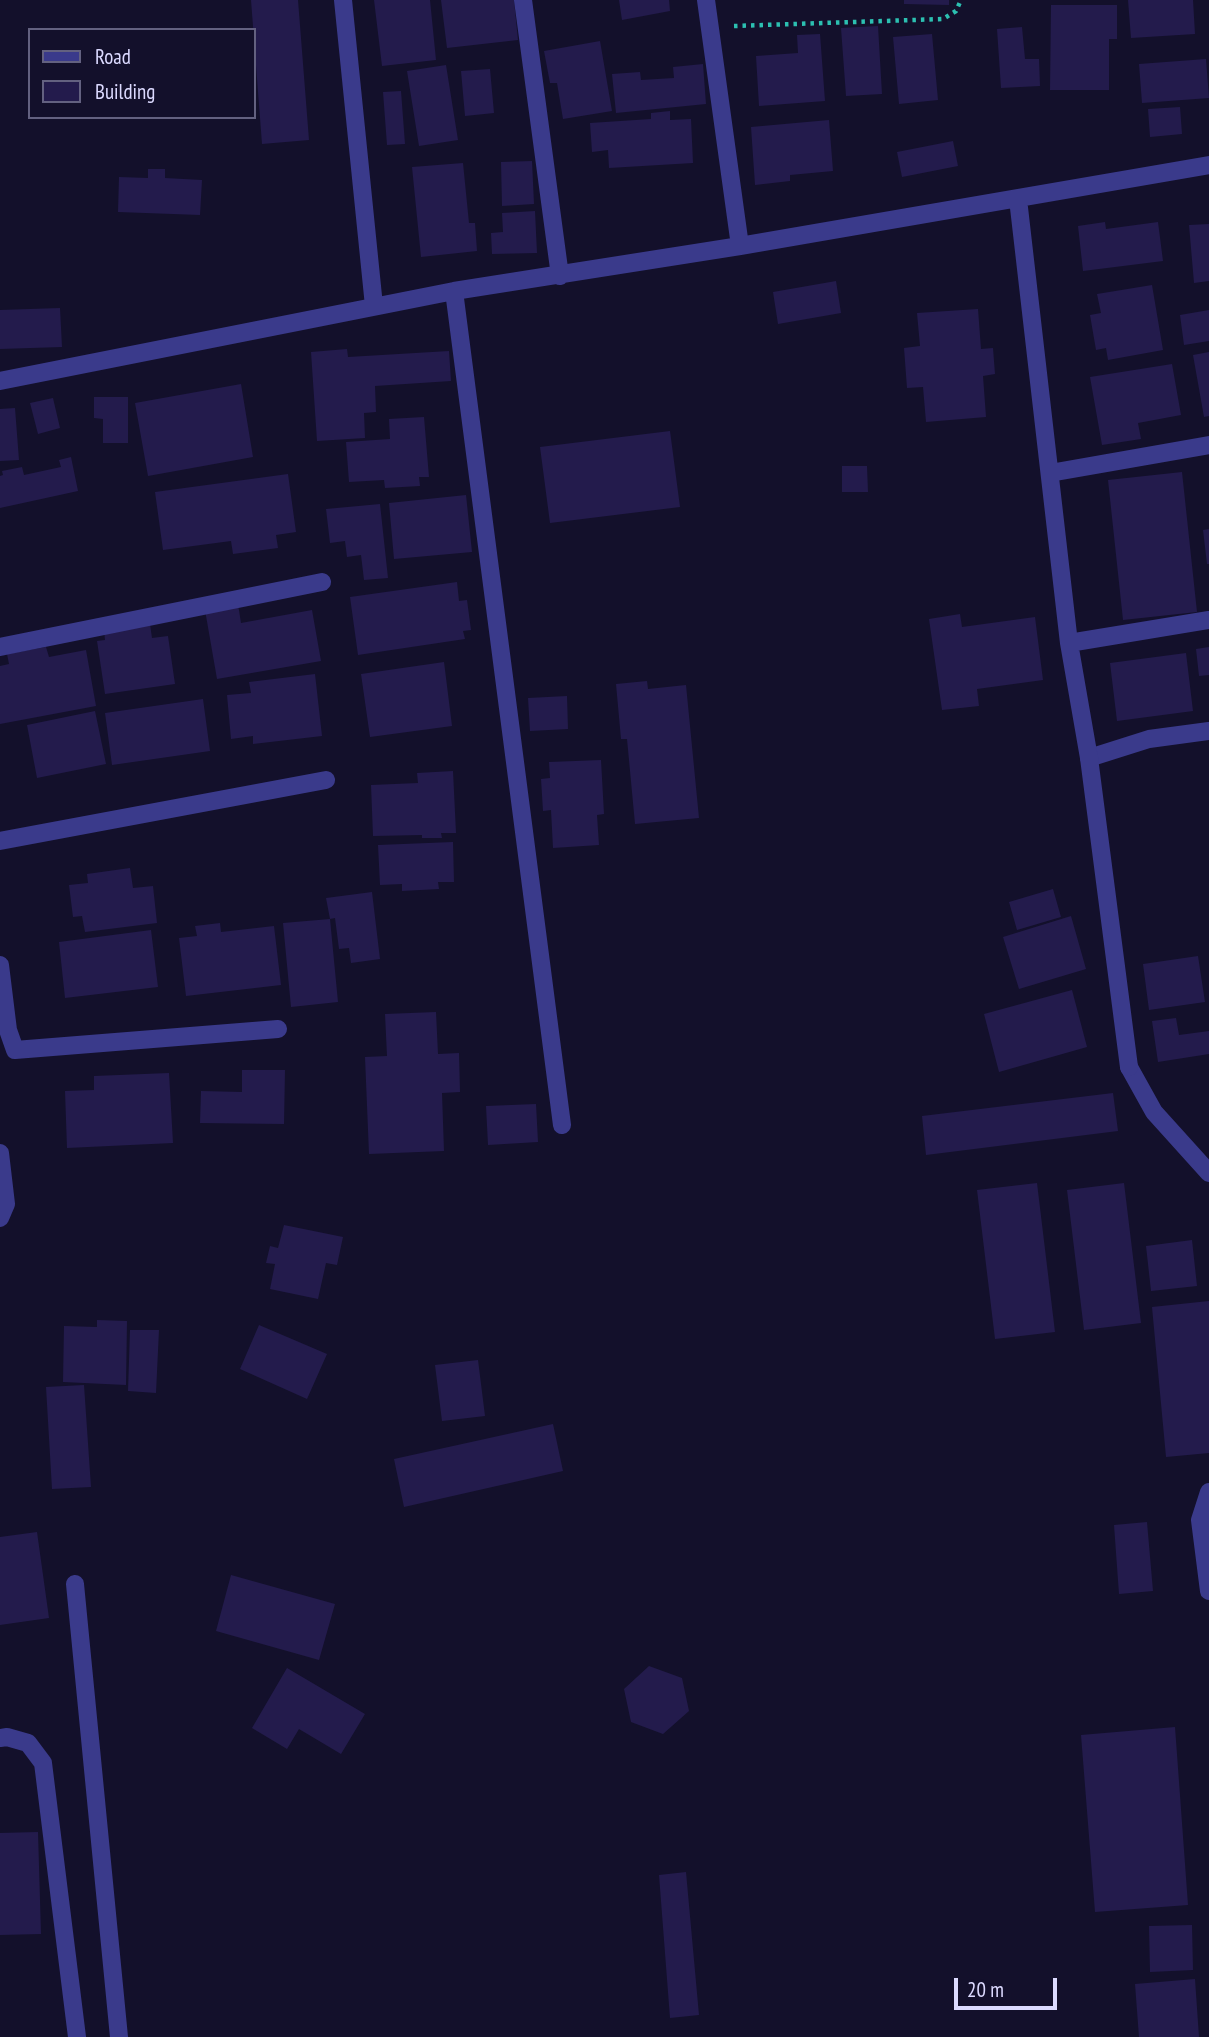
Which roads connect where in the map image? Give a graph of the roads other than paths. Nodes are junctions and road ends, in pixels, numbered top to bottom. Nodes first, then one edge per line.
1 (343, 0) edge
2 (523, 0) edge
3 (706, 0) edge
4 (1209, 165) edge
5 (1018, 198) junction
6 (740, 246) junction
7 (560, 276) junction
8 (453, 291) junction
9 (374, 306) junction
10 (0, 381) edge
11 (1209, 445) edge
12 (1050, 473) junction
13 (322, 582) dead end
14 (1209, 620) edge
15 (1069, 643) junction
16 (0, 647) edge
17 (1209, 731) edge
18 (1089, 758) junction
19 (326, 780) dead end
20 (0, 841) edge
21 (0, 965) edge
22 (278, 1029) dead end
23 (562, 1125) dead end
24 (0, 1153) edge
25 (1209, 1173) edge
26 (0, 1218) edge
27 (1209, 1492) edge
28 (75, 1584) dead end
29 (1209, 1591) edge
30 (0, 1738) edge
31 (77, 2037) edge
32 (119, 2037) edge

1 - 9 street
2 - 7 street
3 - 6 street
4 - 5 street
5 - 6 street
5 - 12 street
6 - 7 street
7 - 8 street
8 - 9 street
8 - 23 street
9 - 10 street
11 - 12 street
12 - 15 street
13 - 16 street
14 - 15 street
15 - 18 street
17 - 18 street
18 - 25 street
19 - 20 street
21 - 22 street
24 - 26 street
27 - 29 street
28 - 32 street
30 - 31 street

